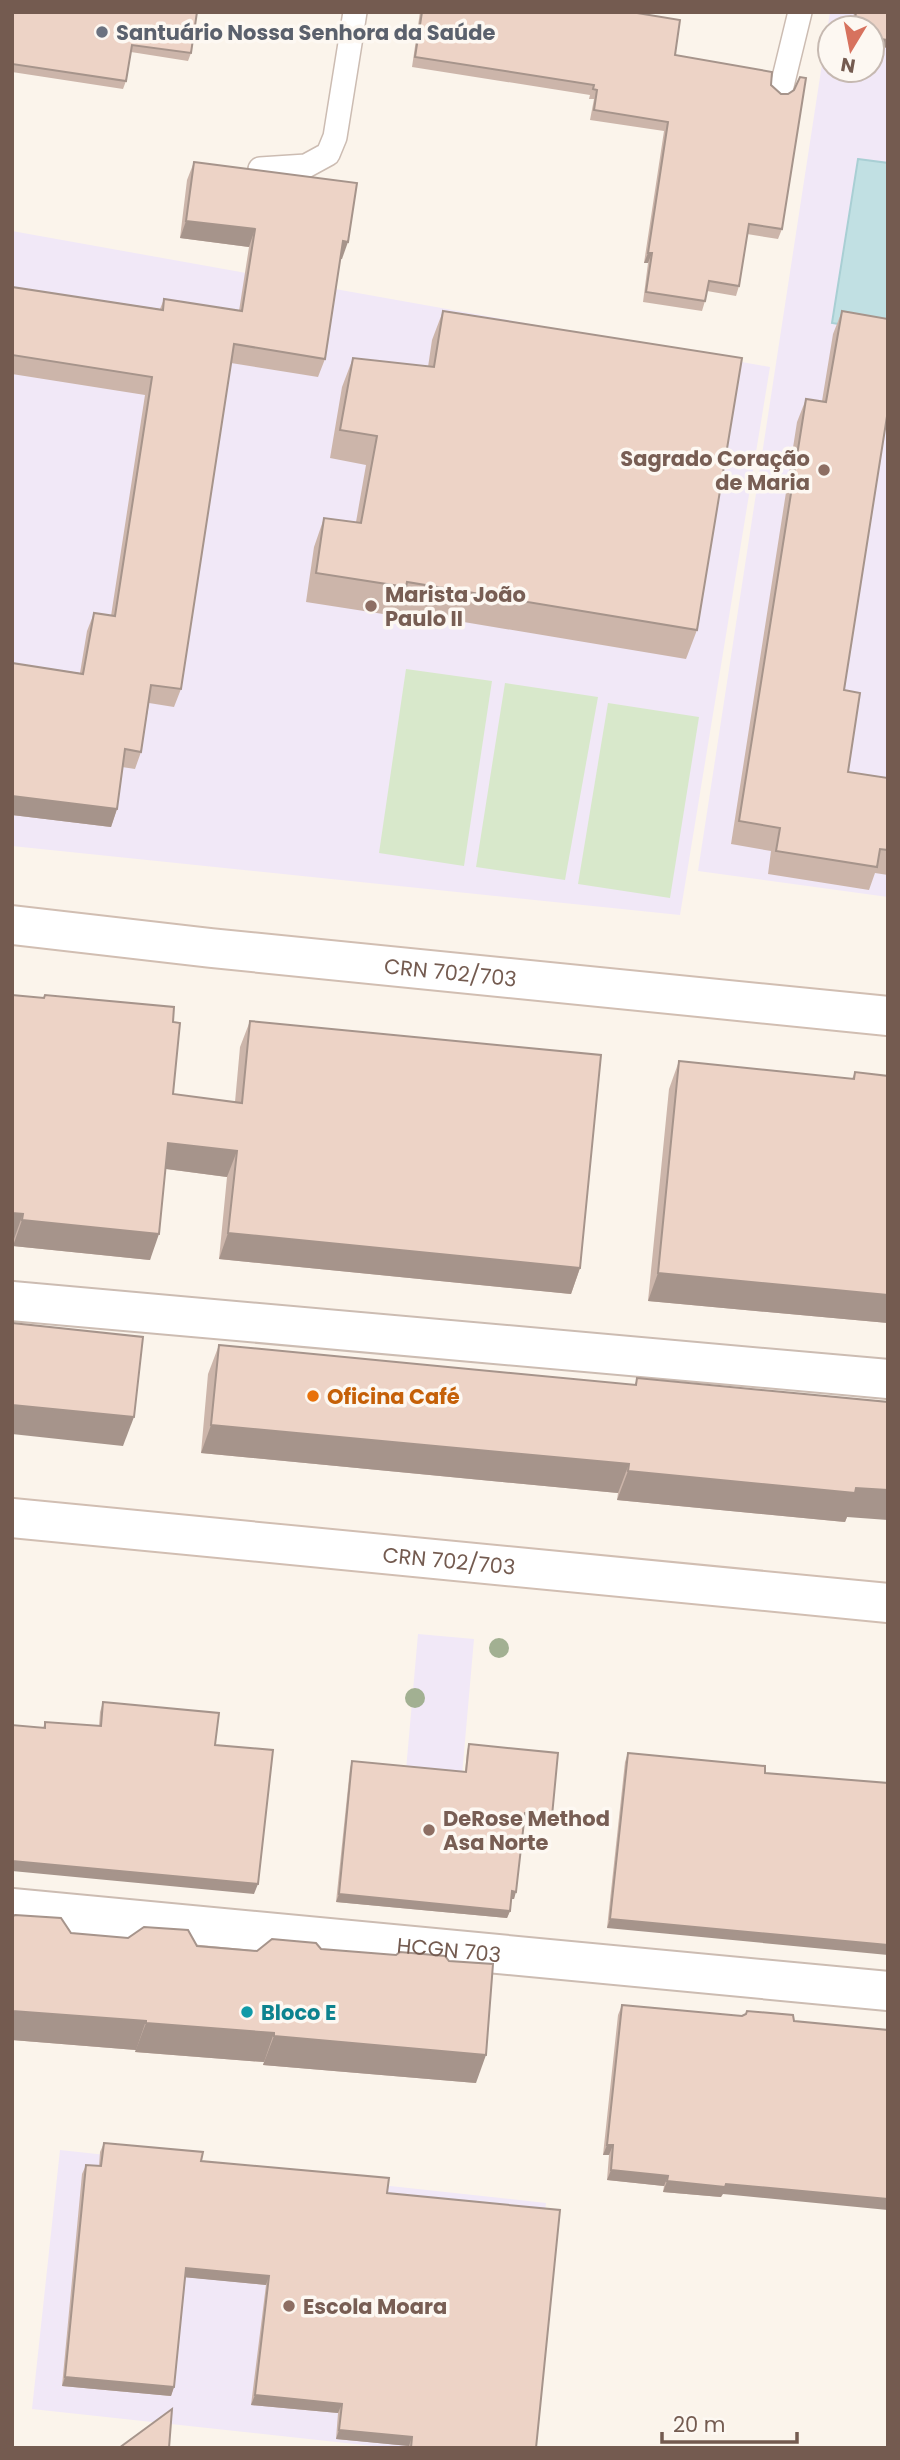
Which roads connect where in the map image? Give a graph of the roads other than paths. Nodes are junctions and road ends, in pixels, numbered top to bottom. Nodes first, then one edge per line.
1 (355, 12) edge
2 (800, 12) edge
3 (781, 90) edge
4 (260, 169) edge
5 (12, 925) edge
6 (888, 1016) edge
7 (12, 1301) edge
8 (888, 1379) edge
9 (12, 1518) edge
10 (888, 1602) edge
11 (12, 1908) edge
12 (888, 1991) edge

1 - 4 lane
2 - 3 lane
5 - 6 street, CRN 702/703
7 - 8 street
9 - 10 street, CRN 702/703
11 - 12 street, HCGN 703

